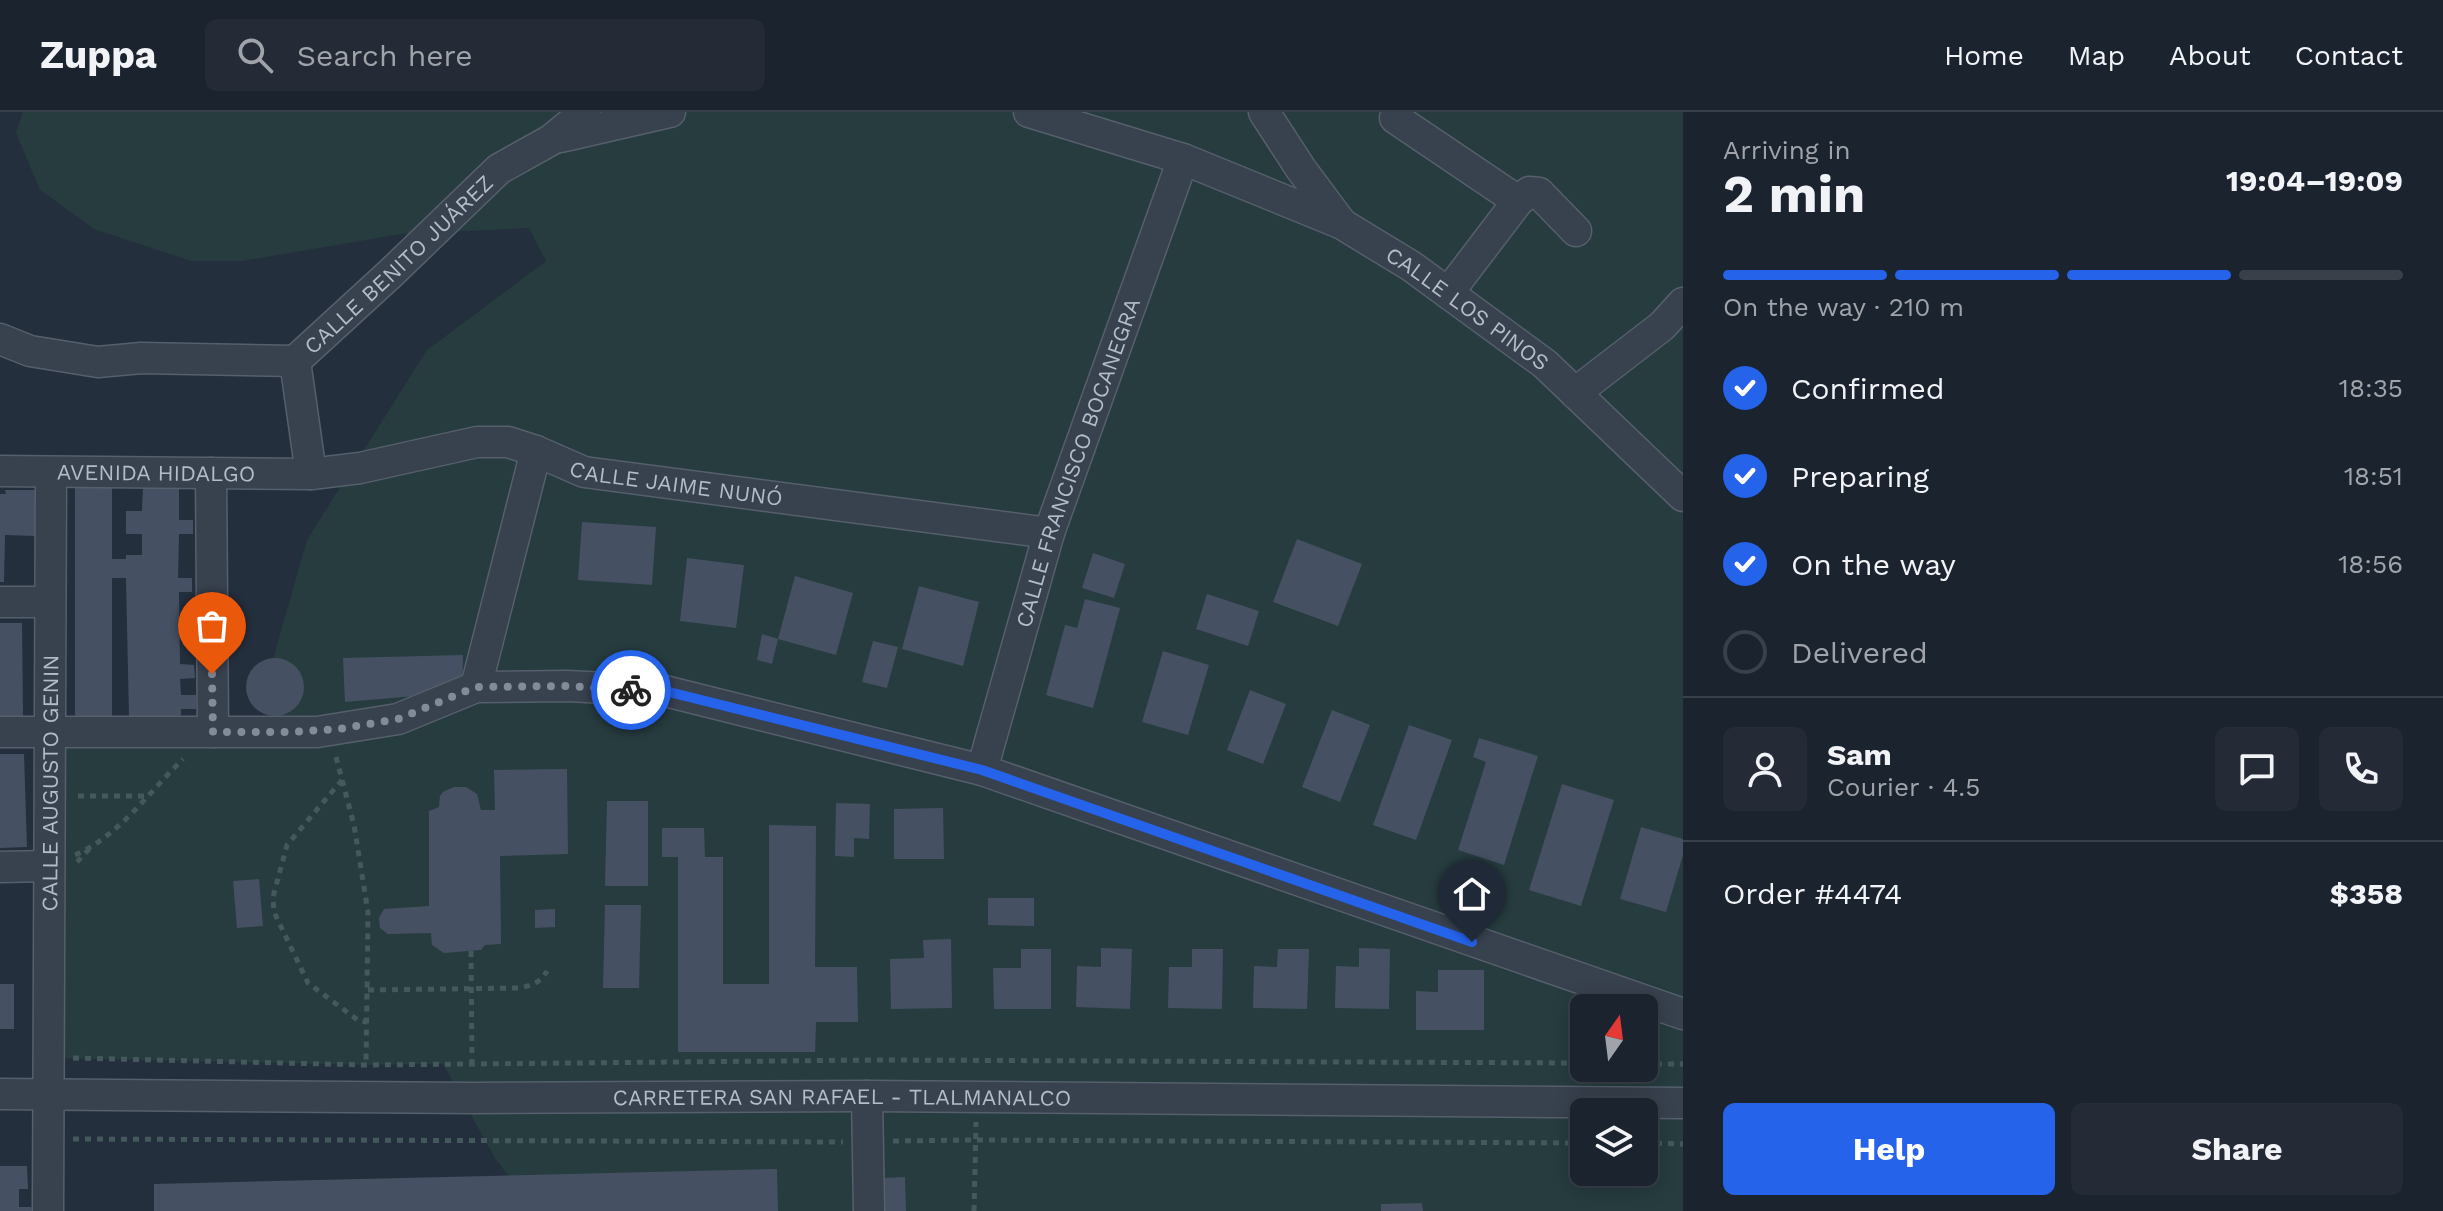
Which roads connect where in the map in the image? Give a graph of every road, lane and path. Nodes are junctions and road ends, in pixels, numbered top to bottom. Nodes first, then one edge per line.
1 (585, 112) edge
2 (670, 112) edge
3 (1029, 112) edge
4 (1264, 112) edge
5 (1395, 118) dead end
6 (551, 140) junction
7 (1183, 159) junction
8 (1518, 201) junction
9 (1342, 224) junction
10 (1576, 231) dead end
11 (1448, 293) junction
12 (1683, 303) edge
13 (0, 339) edge
14 (295, 361) junction
15 (1575, 393) junction
16 (536, 451) junction
17 (0, 471) edge
18 (51, 472) junction
19 (211, 473) junction
20 (311, 474) junction
21 (1683, 496) edge
22 (1049, 533) junction
23 (0, 602) edge
24 (50, 602) junction
25 (476, 687) junction
26 (329, 731) junction
27 (0, 732) edge
28 (49, 732) junction
29 (213, 732) junction
30 (982, 770) junction
31 (342, 780) junction
32 (49, 796) junction
33 (148, 796) junction
34 (48, 866) junction
35 (0, 867) edge
36 (471, 951) dead end
37 (547, 971) dead end
38 (471, 988) junction
39 (368, 990) junction
40 (1683, 1014) edge
41 (367, 1022) junction
42 (48, 1058) junction
43 (472, 1063) junction
44 (1570, 1063) edge
45 (1658, 1064) edge
46 (1683, 1064) edge
47 (366, 1065) junction
48 (0, 1094) edge
49 (48, 1094) junction
50 (867, 1096) junction
51 (976, 1097) junction
52 (474, 1098) junction
53 (1683, 1103) edge
54 (48, 1139) junction
55 (975, 1140) junction
56 (867, 1142) junction
57 (1570, 1143) edge
58 (1658, 1143) edge
59 (1683, 1144) edge
60 (48, 1211) edge
61 (869, 1211) edge
62 (974, 1211) edge

1 - 6 street, CALLE BENITO JUÁREZ
2 - 6 street, CALLE BENITO JUÁREZ
3 - 7 street
4 - 9 street, CALLE LOS PINOS
5 - 8 street
6 - 14 street, CALLE BENITO JUÁREZ
7 - 9 street
7 - 22 street, CALLE FRANCISCO BOCANEGRA
8 - 10 street
8 - 11 street
9 - 11 street, CALLE LOS PINOS
11 - 15 street, CALLE LOS PINOS
12 - 15 street
13 - 14 street, CALLE BENITO JUÁREZ
14 - 20 street
15 - 21 street, CALLE LOS PINOS
16 - 20 street, CALLE JAIME NUNÓ
16 - 22 street, CALLE JAIME NUNÓ
16 - 25 street
17 - 18 street, AVENIDA HIDALGO
18 - 19 street, AVENIDA HIDALGO
18 - 24 street, CALLE AUGUSTO GENIN
19 - 20 street, AVENIDA HIDALGO
19 - 29 street
22 - 30 street, CALLE FRANCISCO BOCANEGRA
23 - 24 street
24 - 28 street, CALLE AUGUSTO GENIN
25 - 26 street
25 - 30 street
26 - 29 street
26 - 31 path
27 - 28 street
28 - 29 street
28 - 32 street, CALLE AUGUSTO GENIN
29 - 33 path
30 - 40 street
31 - 39 path
31 - 41 path
32 - 33 path
32 - 34 street, CALLE AUGUSTO GENIN
33 - 34 path
34 - 35 street
34 - 42 street, CALLE AUGUSTO GENIN
36 - 38 path
37 - 38 path
38 - 39 path
38 - 43 path
39 - 41 path
41 - 47 path
42 - 47 path
42 - 49 street, CALLE AUGUSTO GENIN
43 - 44 path
43 - 47 path
43 - 52 path
45 - 46 path
48 - 49 street, CARRETERA SAN RAFAEL - TLALMANALCO
49 - 52 street, CARRETERA SAN RAFAEL - TLALMANALCO
49 - 54 street, CALLE AUGUSTO GENIN
50 - 51 street, CARRETERA SAN RAFAEL - TLALMANALCO
50 - 52 street, CARRETERA SAN RAFAEL - TLALMANALCO
50 - 56 street
51 - 53 street, CARRETERA SAN RAFAEL - TLALMANALCO
51 - 55 path
54 - 56 path
54 - 60 street, CALLE AUGUSTO GENIN
55 - 56 path
55 - 57 path
55 - 62 path
56 - 61 street
58 - 59 path

